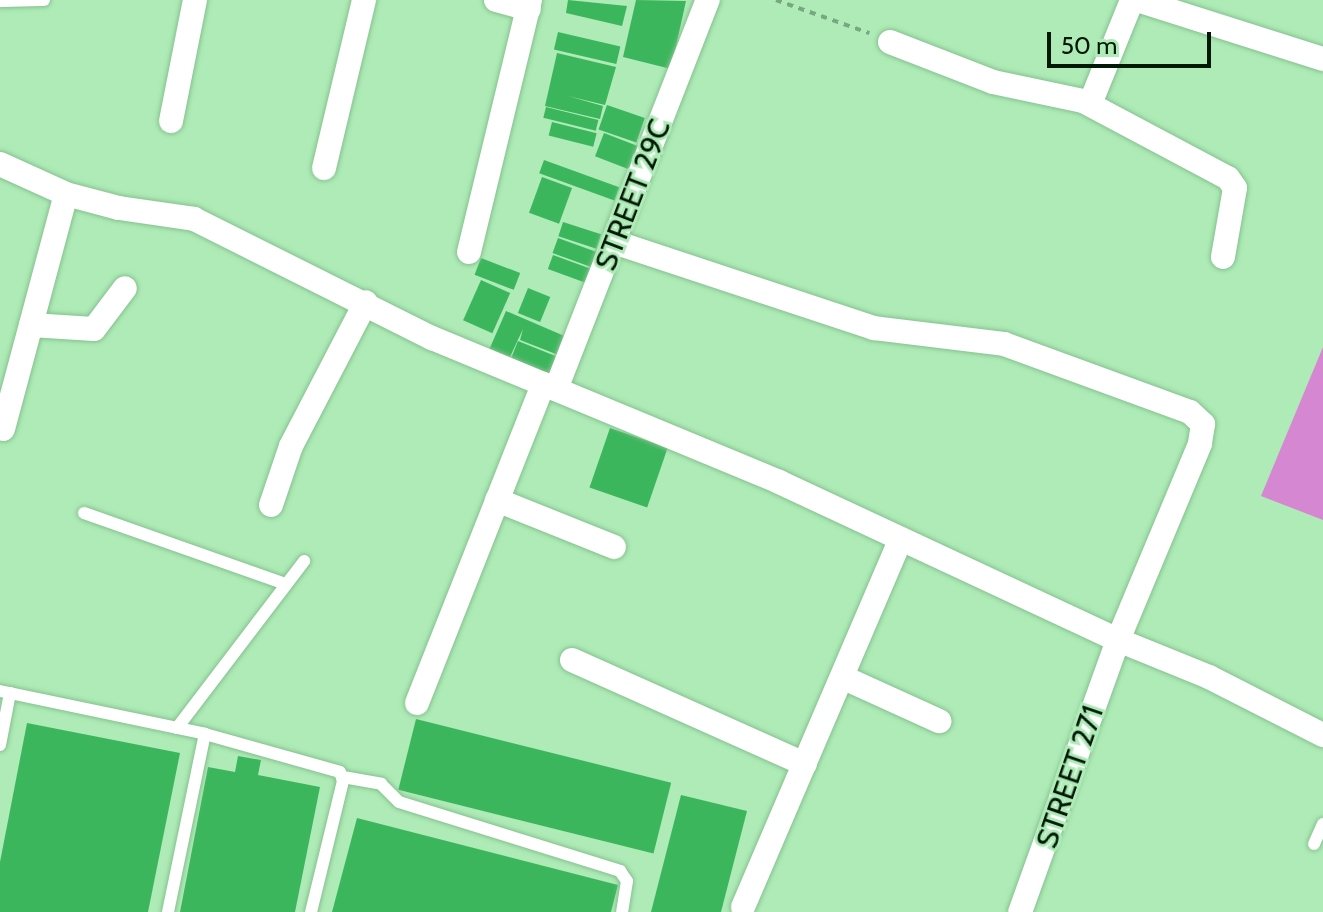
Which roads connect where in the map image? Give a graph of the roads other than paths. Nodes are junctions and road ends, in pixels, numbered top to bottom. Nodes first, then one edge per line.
1 (44, 0) edge
2 (195, 0) edge
3 (364, 0) edge
4 (496, 0) edge
5 (708, 0) edge
6 (1134, 0) edge
7 (0, 1) edge
8 (530, 4) edge
9 (890, 42) road end
10 (1323, 59) edge
11 (1090, 104) junction
12 (171, 121) dead end
13 (0, 164) edge
14 (324, 168) dead end
15 (66, 194) junction
16 (614, 242) junction
17 (469, 252) dead end
18 (1223, 257) dead end
19 (125, 288) dead end
20 (366, 302) junction
21 (31, 325) junction
22 (549, 386) junction
23 (3, 429) dead end
24 (497, 500) junction
25 (271, 505) dead end
26 (84, 513) dead end
27 (901, 539) junction
28 (614, 547) dead end
29 (304, 561) dead end
30 (286, 584) junction
31 (1118, 640) junction
32 (572, 660) dead end
33 (842, 677) junction
34 (5, 692) edge
35 (417, 703) dead end
36 (939, 721) dead end
37 (177, 728) junction
38 (205, 734) junction
39 (1323, 735) edge
40 (0, 745) edge
41 (805, 764) junction
42 (343, 777) junction
43 (1323, 824) edge
44 (1314, 844) dead end
45 (743, 907) dead end
46 (168, 912) edge
47 (311, 912) edge
48 (622, 912) edge
49 (1020, 912) edge

1 - 7 lane
2 - 12 street
3 - 14 street
4 - 8 street
5 - 16 street, STREET 29C
6 - 10 street
6 - 11 street
8 - 17 street
9 - 11 street
11 - 18 street
13 - 15 street
15 - 20 street
15 - 21 street
16 - 22 street, STREET 29C
16 - 31 street, STREET 271
19 - 21 street
20 - 22 street
20 - 25 street
21 - 23 street
22 - 24 street, STREET 29C
22 - 27 street
24 - 28 street
24 - 35 street, STREET 29C
26 - 30 lane
27 - 31 street
27 - 33 street
29 - 30 lane
30 - 37 lane
31 - 39 street
31 - 49 street, STREET 271
32 - 41 street
33 - 36 street
33 - 41 street
34 - 37 lane
34 - 40 lane
37 - 38 lane
38 - 42 lane
38 - 46 lane
41 - 45 street
42 - 47 lane
42 - 48 lane
43 - 44 lane

